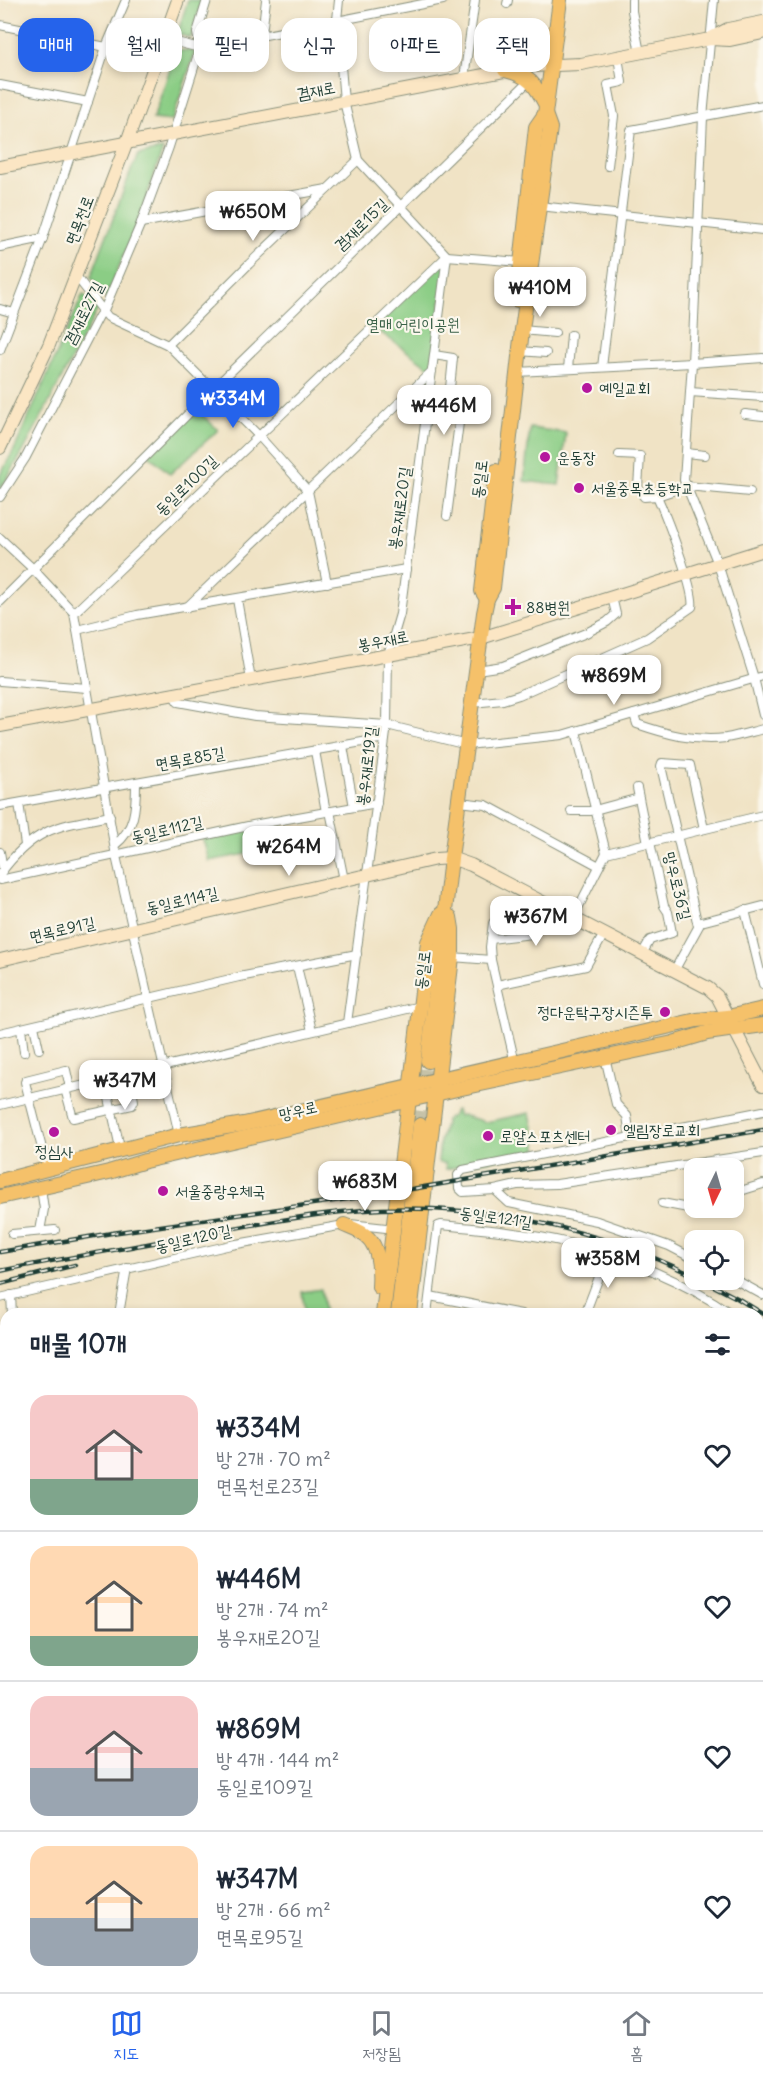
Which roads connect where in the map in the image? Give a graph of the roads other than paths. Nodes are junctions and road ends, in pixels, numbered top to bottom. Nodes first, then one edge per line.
1 (126, 0) edge
2 (178, 0) edge
3 (207, 0) edge
4 (267, 0) edge
5 (339, 0) edge
6 (443, 0) edge
7 (475, 0) edge
8 (560, 0) edge
9 (632, 0) edge
10 (714, 0) edge
11 (404, 3) edge
12 (118, 18) edge
13 (172, 18) edge
14 (202, 18) edge
15 (264, 18) edge
16 (338, 18) edge
17 (346, 18) edge
18 (763, 22) edge
19 (0, 25) edge
20 (763, 33) edge
21 (710, 39) junction
22 (106, 47) joint
23 (640, 53) junction
24 (618, 57) junction
25 (551, 64) junction
26 (194, 67) edge
27 (152, 72) edge
28 (342, 72) edge
29 (495, 72) edge
30 (512, 72) edge
31 (464, 78) junction
32 (530, 80) junction
33 (0, 85) edge
34 (344, 101) junction
35 (88, 102) junction
36 (763, 105) edge
37 (546, 110) junction
38 (703, 117) junction
39 (173, 133) junction
40 (128, 142) junction
41 (71, 153) junction
42 (358, 160) junction
43 (608, 166) dead end
44 (0, 167) edge
45 (328, 189) junction
46 (400, 206) junction
47 (539, 206) junction
48 (622, 214) junction
49 (699, 223) junction
50 (141, 224) junction
51 (763, 230) edge
52 (43, 238) junction
53 (0, 247) edge
54 (447, 256) junction
55 (521, 262) junction
56 (76, 276) junction
57 (0, 309) edge
58 (104, 310) junction
59 (14, 313) junction
60 (522, 330) junction
61 (555, 333) dead end
62 (572, 335) dead end
63 (168, 345) junction
64 (0, 350) edge
65 (519, 351) junction
66 (546, 353) dead end
67 (434, 355) junction
68 (763, 358) edge
69 (692, 363) junction
70 (602, 368) junction
71 (568, 369) junction
72 (433, 370) junction
73 (517, 372) junction
74 (213, 389) junction
75 (690, 392) junction
76 (763, 398) edge
77 (745, 414) dead end
78 (763, 416) edge
79 (259, 436) junction
80 (0, 448) edge
81 (686, 453) junction
82 (705, 454) dead end
83 (619, 455) dead end
84 (687, 486) junction
85 (308, 491) junction
86 (750, 492) dead end
87 (657, 496) junction
88 (0, 497) edge
89 (447, 516) dead end
90 (0, 538) edge
91 (763, 550) edge
92 (718, 564) junction
93 (32, 568) junction
94 (406, 570) junction
95 (685, 574) junction
96 (327, 583) junction
97 (612, 597) junction
98 (487, 598) junction
99 (237, 599) junction
100 (0, 602) edge
101 (186, 608) junction
102 (74, 613) junction
103 (77, 630) junction
104 (481, 638) junction
105 (388, 655) junction
106 (477, 670) junction
107 (758, 677) edge
108 (251, 680) junction
109 (0, 681) edge
110 (87, 688) junction
111 (172, 693) junction
112 (472, 703) junction
113 (91, 710) junction
114 (634, 714) junction
115 (763, 716) edge
116 (387, 725) junction
117 (0, 726) edge
118 (763, 729) edge
119 (576, 731) junction
120 (385, 738) junction
121 (467, 745) junction
122 (343, 746) junction
123 (315, 751) junction
124 (136, 783) junction
125 (637, 788) dead end
126 (105, 789) junction
127 (639, 798) junction
128 (459, 802) junction
129 (19, 803) junction
130 (377, 803) junction
131 (0, 806) edge
132 (354, 807) junction
133 (595, 809) junction
134 (571, 811) dead end
135 (328, 812) junction
136 (763, 815) edge
137 (110, 816) junction
138 (704, 829) junction
139 (676, 836) junction
140 (649, 843) junction
141 (25, 845) junction
142 (115, 845) junction
143 (0, 852) edge
144 (606, 853) junction
145 (116, 856) junction
146 (451, 858) junction
147 (599, 866) junction
148 (2, 872) edge
149 (369, 874) junction
150 (0, 880) edge
151 (344, 880) junction
152 (446, 901) junction
153 (547, 905) junction
154 (763, 906) edge
155 (746, 910) junction
156 (573, 918) junction
157 (493, 923) dead end
158 (698, 926) junction
159 (132, 929) junction
160 (604, 934) junction
161 (491, 939) junction
162 (357, 954) junction
163 (642, 954) junction
164 (452, 957) junction
165 (0, 960) edge
166 (491, 960) junction
167 (297, 966) junction
168 (674, 971) junction
169 (763, 984) edge
170 (497, 985) junction
171 (147, 999) junction
172 (420, 1006) junction
173 (763, 1009) edge
174 (347, 1023) junction
175 (731, 1023) junction
176 (763, 1025) edge
177 (34, 1026) junction
178 (21, 1029) junction
179 (312, 1031) junction
180 (0, 1033) edge
181 (39, 1049) dead end
182 (24, 1052) dead end
183 (605, 1057) junction
184 (434, 1061) junction
185 (413, 1062) junction
186 (515, 1063) junction
187 (163, 1066) junction
188 (129, 1074) junction
189 (105, 1080) junction
190 (763, 1085) edge
191 (438, 1088) junction
192 (68, 1089) junction
193 (409, 1094) junction
194 (28, 1098) junction
195 (0, 1105) edge
196 (111, 1110) junction
197 (763, 1111) edge
198 (419, 1126) junction
199 (179, 1135) junction
200 (630, 1136) junction
201 (120, 1148) junction
202 (763, 1153) edge
203 (47, 1168) junction
204 (0, 1181) edge
205 (763, 1184) edge
206 (41, 1188) junction
207 (495, 1190) junction
208 (744, 1190) edge
209 (0, 1197) edge
210 (662, 1203) dead end
211 (684, 1207) edge
212 (344, 1226) junction
213 (393, 1226) junction
214 (56, 1230) dead end
215 (40, 1232) junction
216 (12, 1234) dead end
217 (684, 1253) edge
218 (607, 1256) junction
219 (127, 1269) junction
220 (744, 1285) edge
221 (11, 1295) junction
222 (763, 1295) edge
223 (430, 1296) junction
224 (0, 1298) edge
225 (12, 1308) edge
226 (120, 1308) edge
227 (378, 1308) edge
228 (384, 1308) edge
229 (399, 1308) edge
230 (410, 1308) edge
231 (428, 1308) edge
232 (491, 1308) edge
233 (587, 1308) edge
234 (723, 1308) edge

1 - 12 street
2 - 13 street, 면목천로
3 - 14 street, 겸재로27길
4 - 15 street
5 - 16 street
6 - 11 street
7 - 31 street
8 - 25 main road, 동일로
9 - 23 street
10 - 21 street
11 - 17 street
18 - 21 street, 겸재로
19 - 22 street
20 - 21 street, 겸재로
21 - 23 street, 겸재로
21 - 38 street
22 - 35 street
23 - 24 street, 겸재로
24 - 25 street, 겸재로
24 - 43 street
25 - 37 main road, 동일로
26 - 39 street, 겸재로27길
27 - 40 street, 면목천로
28 - 34 street
29 - 31 street, 겸재로
30 - 32 main road
31 - 34 street, 겸재로
32 - 37 main road
32 - 46 street, 겸재로15길
33 - 35 street
34 - 39 street, 겸재로
34 - 42 street
35 - 41 street
36 - 38 street
37 - 47 main road, 동일로
37 - 55 main road, 동일로
38 - 48 street
38 - 49 street
39 - 40 street, 겸재로
39 - 50 street, 겸재로27길
40 - 41 street, 겸재로
40 - 56 street, 면목천로
41 - 44 street, 겸재로
41 - 52 street
42 - 45 street
42 - 46 street
45 - 50 street
45 - 63 street
46 - 54 street
46 - 74 street, 겸재로15길
47 - 48 street
47 - 60 main road, 동일로
48 - 49 street
48 - 70 street
49 - 51 street
49 - 69 street
50 - 58 street, 겸재로27길
52 - 53 street
52 - 59 street
54 - 55 street
54 - 67 street, 봉우재로20길
54 - 79 street, 동일로100길
55 - 98 main road, 동일로
56 - 58 street
56 - 80 street, 면목천로
57 - 59 street
58 - 63 street
58 - 88 street, 겸재로27길
59 - 64 street
60 - 61 street
60 - 65 main road, 동일로
62 - 71 street
63 - 74 street
65 - 66 street
65 - 73 main road, 동일로
67 - 72 street, 봉우재로20길
67 - 89 street
68 - 69 street
69 - 70 street
69 - 75 street
70 - 71 street
71 - 73 street
72 - 85 street
72 - 94 street, 봉우재로20길
73 - 98 main road, 동일로
74 - 79 street
74 - 93 street, 겸재로15길
75 - 76 street
75 - 81 street
77 - 78 street
79 - 85 street
79 - 102 street, 동일로100길
81 - 82 street
81 - 84 street
83 - 87 street
84 - 86 street
84 - 87 street
84 - 92 street
85 - 96 street
85 - 101 street
87 - 95 street
90 - 93 street
91 - 92 street, 봉우재로
92 - 95 street, 봉우재로
92 - 107 street
93 - 100 street, 겸재로15길
93 - 102 street
94 - 96 street
94 - 105 street, 봉우재로20길
95 - 97 street, 봉우재로
95 - 112 street
96 - 99 street
97 - 104 street, 봉우재로
97 - 106 street
98 - 104 main road, 동일로
99 - 101 street
99 - 108 street
101 - 103 street
102 - 103 street
103 - 110 street
104 - 105 street, 봉우재로
104 - 106 main road, 동일로
105 - 108 street, 봉우재로
105 - 116 street, 봉우재로19길
106 - 112 main road, 동일로
107 - 114 street
107 - 115 street
108 - 111 street, 봉우재로
109 - 110 street
110 - 113 street
111 - 113 street, 봉우재로
111 - 116 street
112 - 121 main road, 동일로
113 - 117 street, 봉우재로
113 - 126 street
114 - 118 street
114 - 119 street
116 - 120 street, 봉우재로19길
116 - 121 street
119 - 121 street
119 - 133 street
120 - 122 street, 면목로85길
120 - 130 street, 봉우재로19길
121 - 128 main road, 동일로
122 - 123 street, 면목로85길
122 - 132 street
123 - 124 street, 면목로85길
123 - 135 street
124 - 126 street, 면목로85길
124 - 142 street
125 - 127 street
126 - 129 street, 면목로85길
126 - 137 street
127 - 133 street
127 - 140 street
128 - 146 main road, 동일로
128 - 147 street
129 - 131 street, 면목로85길
129 - 141 street
130 - 132 street, 동일로112길
130 - 149 street, 봉우재로19길
132 - 135 street, 동일로112길
133 - 134 street
133 - 144 street
135 - 145 street, 동일로112길
135 - 151 street
136 - 138 street
137 - 141 street
137 - 142 street
138 - 139 street
138 - 139 street
139 - 140 street
139 - 158 street
140 - 144 street
140 - 163 street, 망우로36길
141 - 148 street
142 - 145 street
143 - 148 street
144 - 147 street
145 - 150 street, 동일로112길
145 - 159 street
146 - 149 street, 동일로114길
146 - 152 main road, 동일로
146 - 153 street
147 - 156 street
149 - 151 street, 동일로114길
149 - 162 street, 봉우재로19길
151 - 159 street, 동일로114길
152 - 164 main road
152 - 172 main road
152 - 184 main road, 동일로
153 - 156 street
153 - 161 street
154 - 155 street
155 - 158 street
155 - 169 street
156 - 160 street
157 - 161 street
158 - 168 street
159 - 165 street, 면목로91길
159 - 171 street
160 - 163 street
160 - 170 street
161 - 166 street
162 - 167 street
162 - 174 street, 봉우재로19길
163 - 168 street
164 - 166 street
164 - 184 main road
166 - 170 street
167 - 171 street
167 - 179 street
168 - 175 street
170 - 186 street
171 - 177 street
171 - 187 street
172 - 174 street
172 - 185 main road
173 - 175 main road
174 - 179 street
175 - 176 main road
175 - 183 main road
175 - 186 main road
175 - 190 street
177 - 178 street
177 - 181 street
178 - 180 street
178 - 182 street
179 - 187 street
183 - 191 main road
183 - 200 street
184 - 185 main road
184 - 191 main road
185 - 193 main road
186 - 191 main road
187 - 188 street
187 - 199 street
188 - 189 street
188 - 196 street
189 - 192 street
189 - 196 street
191 - 193 main road
191 - 198 main road
192 - 194 street
192 - 194 street
192 - 196 street
193 - 198 main road
193 - 199 main road, 망우로
193 - 206 main road, 망우로
194 - 195 street
194 - 203 street
196 - 201 street
197 - 200 street
198 - 213 main road
198 - 229 main road
198 - 230 main road
199 - 201 main road, 망우로
200 - 207 street
201 - 203 main road, 망우로
202 - 207 street
203 - 204 main road, 망우로
205 - 208 street
206 - 209 main road, 망우로
206 - 215 street
207 - 217 street
210 - 211 street
212 - 213 street, 동일로120길
212 - 219 street, 동일로120길
212 - 227 main road
213 - 228 main road
214 - 215 street
215 - 216 street
218 - 223 street, 동일로121길
218 - 233 street
218 - 234 street, 동일로121길
219 - 221 street, 동일로120길
219 - 226 street
220 - 222 street
221 - 224 street, 동일로120길
221 - 225 street
223 - 231 street, 동일로121길
223 - 232 street

